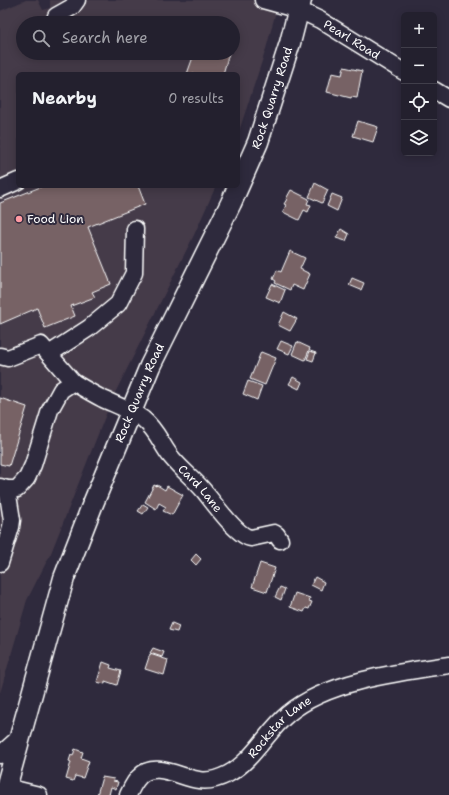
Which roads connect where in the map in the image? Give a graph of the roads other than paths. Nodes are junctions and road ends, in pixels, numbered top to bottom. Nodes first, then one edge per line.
1 (77, 0) edge
2 (263, 0) edge
3 (300, 5) edge
4 (56, 16) dead end
5 (401, 70) edge
6 (437, 92) edge
7 (449, 99) edge
8 (16, 182) edge
9 (240, 184) edge
10 (238, 188) edge
11 (0, 189) edge
12 (135, 229) dead end
13 (49, 354) junction
14 (0, 356) edge
15 (73, 382) junction
16 (131, 411) junction
17 (3, 488) edge
18 (280, 540) dead end
19 (0, 563) edge
20 (449, 665) edge
21 (20, 737) junction
22 (0, 755) edge
23 (5, 791) edge
24 (39, 795) edge
25 (128, 795) edge

1 - 4 street
2 - 3 street, Pearl Road
3 - 5 street, Pearl Road
3 - 9 main road, Rock Quarry Road
6 - 7 street
8 - 11 street
10 - 16 main road, Rock Quarry Road
12 - 13 street
13 - 14 street
13 - 15 street
15 - 16 street
15 - 17 street
16 - 18 street, Card Lane
16 - 21 main road, Rock Quarry Road
17 - 19 street
20 - 25 street, Rockstar Lane
21 - 22 street
21 - 23 main road, Rock Quarry Road
23 - 24 street

